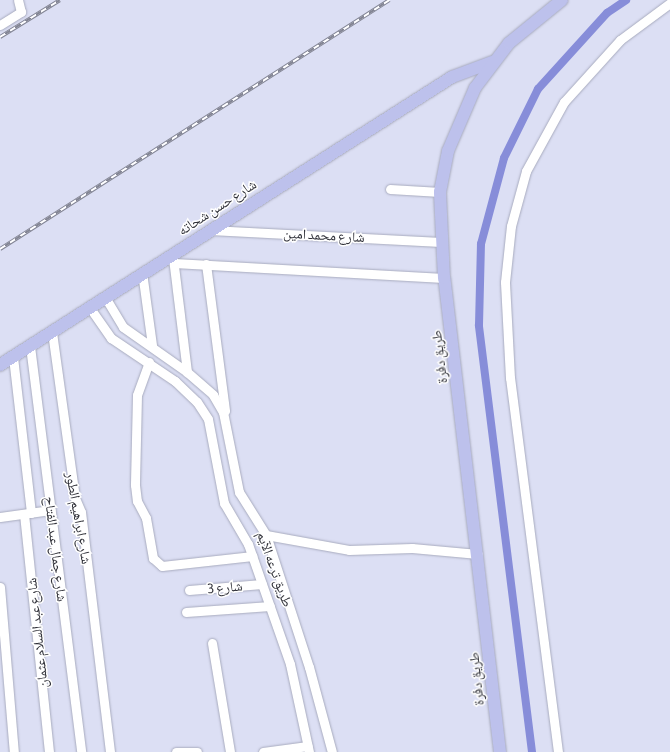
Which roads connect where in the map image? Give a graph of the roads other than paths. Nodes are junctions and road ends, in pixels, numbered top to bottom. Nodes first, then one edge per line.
1 (18, 0) edge
2 (562, 0) edge
3 (670, 3) edge
4 (0, 25) edge
5 (492, 62) junction
6 (452, 77) junction
7 (475, 88) junction
8 (390, 189) dead end
9 (440, 192) junction
10 (207, 230) junction
11 (441, 242) junction
12 (173, 258) junction
13 (206, 264) junction
14 (142, 272) junction
15 (444, 278) junction
16 (104, 297) junction
17 (90, 308) junction
18 (52, 332) junction
19 (152, 345) junction
20 (30, 346) junction
21 (13, 357) junction
22 (149, 362) junction
23 (0, 365) edge
24 (187, 372) junction
25 (226, 424) junction
26 (51, 510) junction
27 (28, 513) junction
28 (0, 518) edge
29 (266, 535) junction
30 (478, 554) junction
31 (252, 556) junction
32 (262, 584) junction
33 (0, 587) edge
34 (189, 590) dead end
35 (270, 606) junction
36 (186, 612) dead end
37 (212, 643) dead end
38 (308, 749) edge
39 (14, 752) edge
40 (49, 752) edge
41 (81, 752) edge
42 (110, 752) edge
43 (176, 752) edge
44 (197, 752) edge
45 (230, 752) edge
46 (263, 752) edge
47 (332, 752) edge
48 (500, 752) edge
49 (558, 752) edge

1 - 4 street
2 - 5 main road, طريق دفرة
3 - 49 street
5 - 6 main road, شارع حسن شحاته
5 - 7 main road, طريق دفرة
6 - 7 main road
6 - 10 main road, شارع حسن شحاته
7 - 9 main road, طريق دفرة
8 - 9 street
9 - 11 main road, طريق دفرة
10 - 11 street, شارع محمد امين
10 - 12 main road, شارع حسن شحاته
11 - 15 main road, طريق دفرة
12 - 13 street
12 - 14 main road, شارع حسن شحاته
12 - 24 street
13 - 15 street
13 - 25 street
14 - 16 main road, شارع حسن شحاته
14 - 19 street
15 - 30 main road, طريق دفرة
16 - 17 main road, شارع حسن شحاته
16 - 19 street, طريق ترعه الآيم
17 - 18 main road, شارع حسن شحاته
17 - 22 street, طريق ترعه الآيم
18 - 20 main road, شارع حسن شحاته
18 - 42 street, شارع ابراهيم الطور
19 - 24 street, طريق ترعه الآيم
20 - 21 main road, شارع حسن شحاته
20 - 26 street, شارع جمال عبد الفتاح
21 - 23 main road, شارع حسن شحاته
21 - 27 street, شارع عبد السلام عثمان
22 - 31 street, طريق ترعه الآيم
22 - 31 street
24 - 25 street, طريق ترعه الآيم
25 - 29 street, طريق ترعه الآيم
26 - 27 street
26 - 41 street, شارع جمال عبد الفتاح
27 - 28 street
27 - 40 street, شارع عبد السلام عثمان
29 - 30 street
29 - 47 street, طريق ترعه الآيم
30 - 48 main road, طريق دفرة
31 - 32 street, طريق ترعه الآيم
32 - 34 street, شارع 3
32 - 35 street, طريق ترعه الآيم
33 - 39 street
35 - 36 street
35 - 38 street, طريق ترعه الآيم
37 - 45 street
38 - 46 street
43 - 44 street

